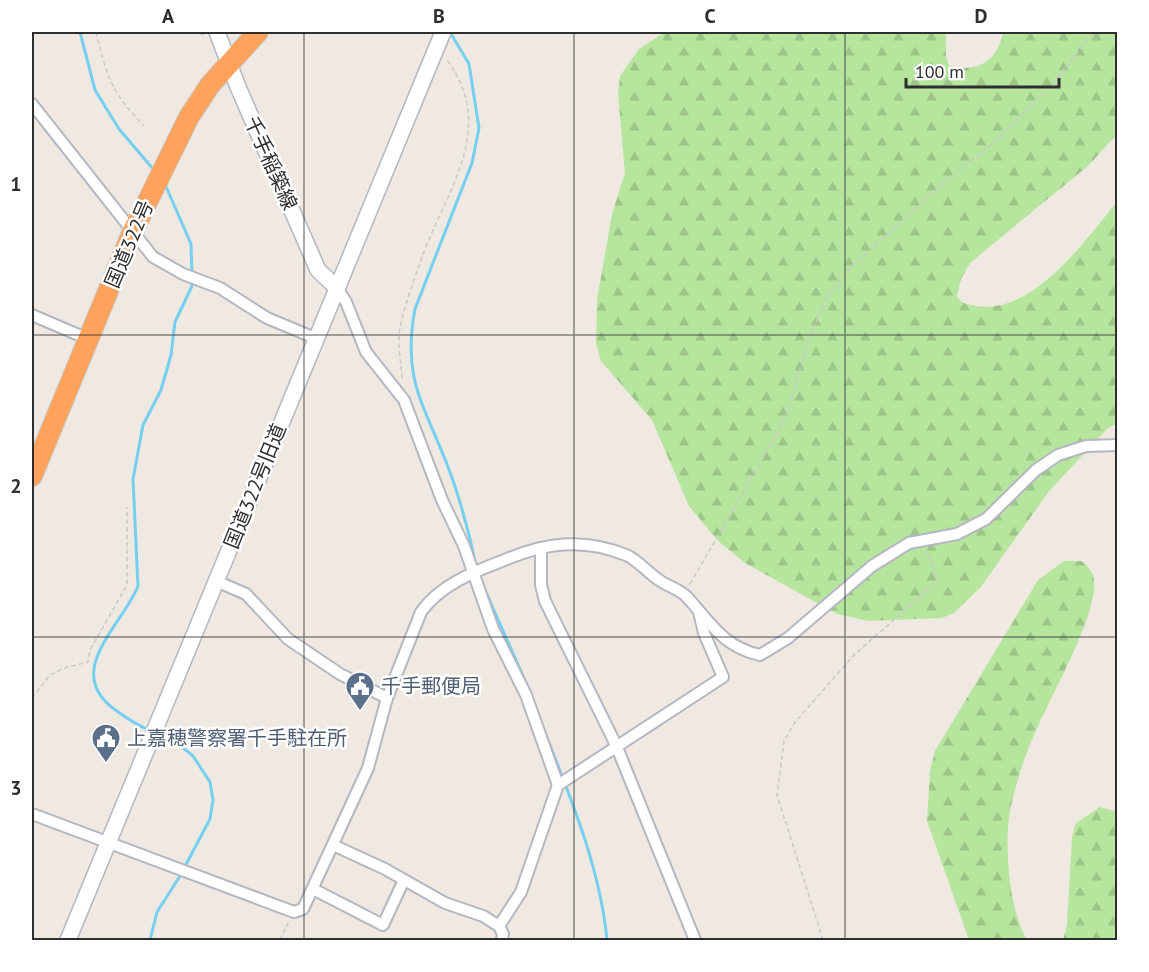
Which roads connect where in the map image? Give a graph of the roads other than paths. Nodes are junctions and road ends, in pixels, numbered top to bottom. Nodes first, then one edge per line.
1 (217, 32) edge
2 (258, 32) edge
3 (442, 32) edge
4 (228, 63) junction
5 (32, 104) edge
6 (132, 233) junction
7 (338, 288) junction
8 (32, 315) edge
9 (315, 338) junction
10 (88, 339) junction
11 (1118, 445) edge
12 (32, 476) edge
13 (541, 548) junction
14 (472, 573) junction
15 (216, 581) junction
16 (699, 612) junction
17 (387, 698) junction
18 (616, 745) junction
19 (558, 784) junction
20 (32, 814) edge
21 (110, 842) junction
22 (333, 845) junction
23 (404, 880) junction
24 (313, 889) junction
25 (499, 926) junction
26 (68, 940) edge
27 (502, 940) edge
28 (695, 940) edge

1 - 4 street, 千手稲築線
2 - 4 highway, 国道322号
3 - 7 street, 国道322号旧道
4 - 6 highway, 国道322号
4 - 7 street, 千手稲築線
5 - 6 street
6 - 9 street
6 - 10 highway, 国道322号
7 - 9 street, 国道322号旧道
7 - 14 street
8 - 10 street
9 - 15 street, 国道322号旧道
10 - 12 highway, 国道322号
11 - 16 street
13 - 14 street
13 - 16 street
13 - 18 street
14 - 17 street
14 - 19 street
15 - 17 street
15 - 21 street, 国道322号旧道
16 - 18 street
17 - 22 street
18 - 19 street
18 - 28 street
19 - 25 street
20 - 21 street
21 - 24 street
21 - 26 street, 国道322号旧道
22 - 23 street
22 - 24 street
23 - 24 street
23 - 25 street
25 - 27 street

